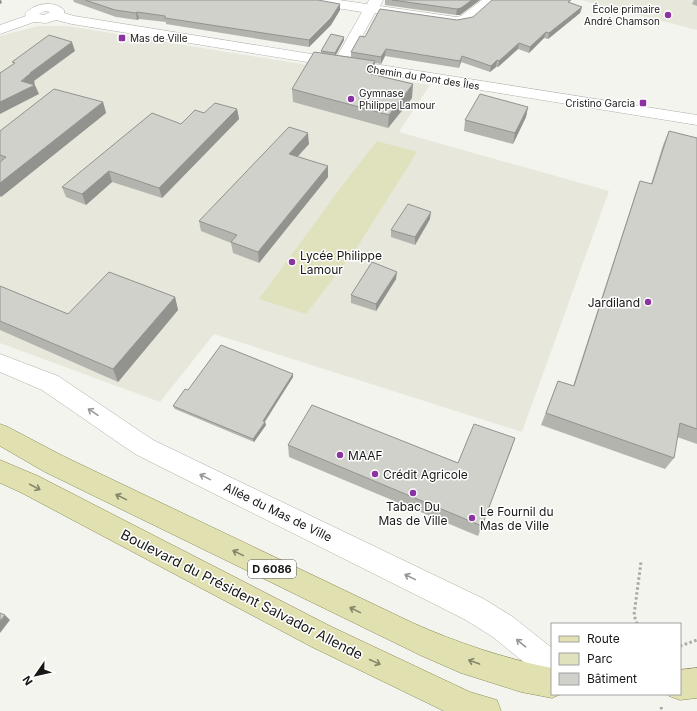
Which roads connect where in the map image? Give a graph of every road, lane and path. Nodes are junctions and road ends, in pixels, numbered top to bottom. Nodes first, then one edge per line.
1 (311, 0) edge
2 (490, 0) edge
3 (374, 4) edge
4 (36, 9) edge
5 (0, 30) edge
6 (340, 63) junction
7 (697, 120) edge
8 (0, 363) edge
9 (0, 434) edge
10 (0, 471) edge
11 (641, 562) dead end
12 (637, 623) edge
13 (697, 640) edge
14 (681, 646) edge
15 (551, 666) edge
16 (551, 683) edge
17 (697, 683) edge
18 (681, 685) edge
19 (486, 711) edge

1 - 3 street
2 - 3 street
3 - 6 street
4 - 5 street, Chemin du Pont des Îles
4 - 6 street, Chemin du Pont des Îles
6 - 7 street, Chemin du Pont des Îles
15 -> 8 street, Allée du Mas de Ville
16 -> 9 main road, D 6086
10 -> 19 main road, Boulevard du Président Salvador Allende
11 - 12 path
13 - 14 path
17 - 18 main road

